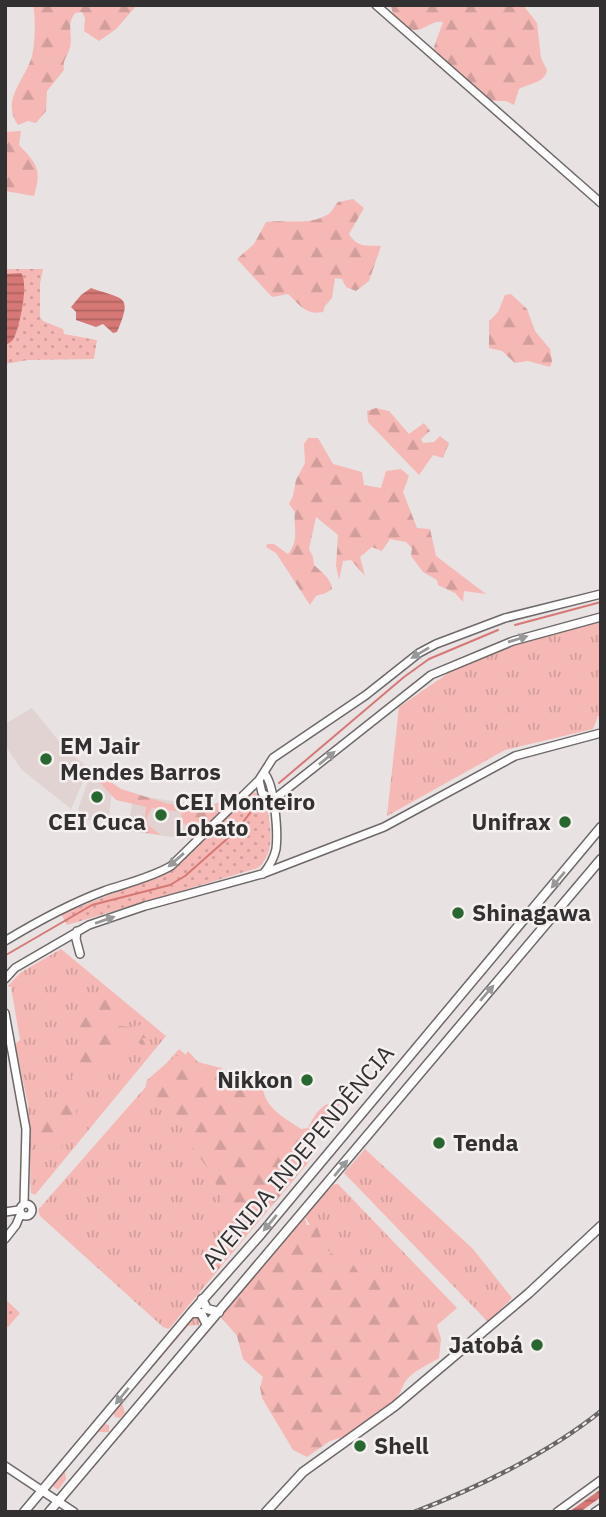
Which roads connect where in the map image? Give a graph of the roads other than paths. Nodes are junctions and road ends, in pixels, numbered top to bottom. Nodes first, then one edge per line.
1 (376, 5) edge
2 (601, 203) edge
3 (601, 594) edge
4 (601, 617) edge
5 (601, 733) edge
6 (261, 777) junction
7 (273, 800) junction
8 (601, 827) edge
9 (275, 852) junction
10 (601, 859) edge
11 (288, 864) junction
12 (262, 874) junction
13 (76, 931) junction
14 (5, 940) edge
15 (80, 954) dead end
16 (5, 979) edge
17 (5, 1013) edge
18 (23, 1211) junction
19 (5, 1212) edge
20 (601, 1226) edge
21 (5, 1239) edge
22 (202, 1299) junction
23 (191, 1312) junction
24 (219, 1312) junction
25 (207, 1325) junction
26 (5, 1466) edge
27 (601, 1480) edge
28 (43, 1489) junction
29 (59, 1500) junction
30 (601, 1508) edge
31 (23, 1512) edge
32 (49, 1512) edge
33 (74, 1512) edge
34 (266, 1512) edge
35 (557, 1512) edge
36 (596, 1512) edge

1 - 2 street
3 -> 6 street
7 -> 4 street
5 - 11 street
6 - 7 street
6 -> 14 street
7 - 9 street
8 -> 22 main road, AVENIDA INDEPENDÊNCIA
9 - 11 street
9 - 12 street
24 -> 10 main road, AVENIDA INDEPENDÊNCIA
11 - 12 street
13 -> 12 street
13 - 15 street
13 - 16 street
17 - 18 street
18 - 19 street
18 - 21 street
20 - 34 main road
22 - 23 main road, AVENIDA INDEPENDÊNCIA
22 - 24 main road
23 - 25 main road
23 -> 28 main road, AVENIDA INDEPENDÊNCIA
24 - 25 main road, AVENIDA INDEPENDÊNCIA
25 - 29 main road, AVENIDA INDEPENDÊNCIA
26 - 28 street
27 - 35 street
28 - 29 street
28 - 31 main road, AVENIDA INDEPENDÊNCIA
29 - 32 main road, AVENIDA INDEPENDÊNCIA
29 - 33 street
30 - 36 street

